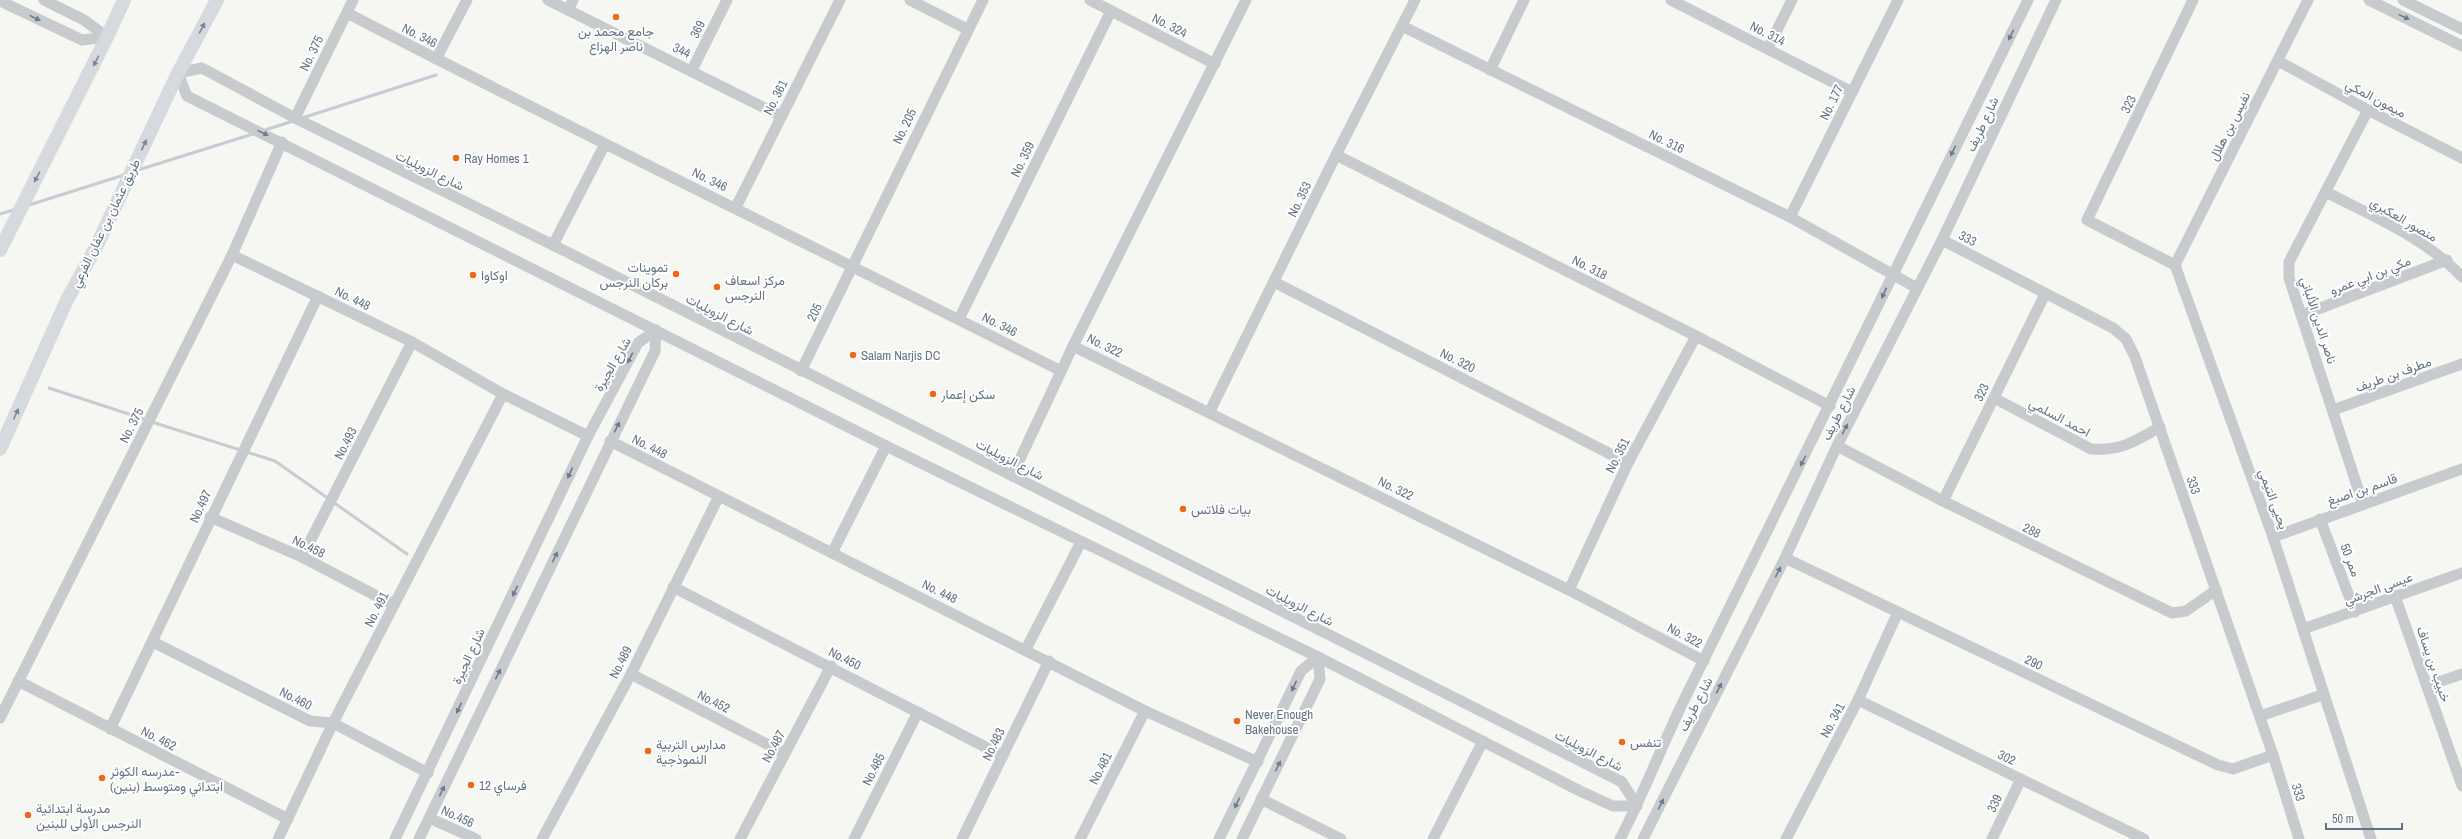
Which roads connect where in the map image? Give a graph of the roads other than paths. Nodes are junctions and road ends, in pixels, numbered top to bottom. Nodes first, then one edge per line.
1 (44, 0) edge
2 (124, 0) edge
3 (217, 0) edge
4 (353, 0) edge
5 (467, 0) edge
6 (548, 0) edge
7 (727, 0) edge
8 (840, 0) edge
9 (910, 0) edge
10 (983, 0) edge
11 (1090, 0) edge
12 (1246, 0) edge
13 (1415, 0) edge
14 (1524, 0) edge
15 (1671, 0) edge
16 (1792, 0) edge
17 (1898, 0) edge
18 (2028, 0) edge
19 (2056, 0) edge
20 (2193, 0) edge
21 (2308, 0) edge
22 (2369, 0) edge
23 (2403, 0) edge
24 (0, 1) edge
25 (570, 5) edge
26 (1111, 11) junction
27 (347, 13) junction
28 (2436, 16) junction
29 (1402, 26) junction
30 (968, 29) junction
31 (2462, 29) edge
32 (2429, 30) junction
33 (108, 37) junction
34 (2462, 46) edge
35 (1768, 48) junction
36 (436, 59) junction
37 (2278, 61) junction
38 (1215, 64) junction
39 (692, 70) junction
40 (1490, 70) junction
41 (178, 73) junction
42 (1852, 92) junction
43 (2368, 110) junction
44 (781, 116) junction
45 (295, 118) junction
46 (282, 142) junction
47 (605, 144) junction
48 (1336, 154) junction
49 (2462, 158) edge
50 (2326, 192) junction
51 (736, 207) junction
52 (1790, 217) junction
53 (1942, 240) junction
54 (553, 245) junction
55 (0, 250) edge
56 (232, 255) junction
57 (2447, 260) junction
58 (2175, 265) junction
59 (852, 266) junction
60 (1893, 274) junction
61 (2462, 277) edge
62 (1274, 282) junction
63 (1917, 288) junction
64 (2045, 294) junction
65 (318, 296) junction
66 (2302, 315) junction
67 (959, 319) junction
68 (656, 330) junction
69 (1696, 336) junction
70 (412, 342) junction
71 (1074, 346) junction
72 (2462, 364) edge
73 (801, 371) junction
74 (1061, 371) junction
75 (503, 394) junction
76 (1994, 398) junction
77 (1830, 406) junction
78 (2332, 410) junction
79 (1210, 411) junction
80 (2160, 427) junction
81 (588, 436) junction
82 (610, 441) junction
83 (886, 446) junction
84 (1837, 446) junction
85 (0, 449) edge
86 (1628, 464) junction
87 (2462, 469) edge
88 (1012, 476) junction
89 (719, 496) junction
90 (1943, 501) junction
91 (2364, 504) junction
92 (210, 517) junction
93 (2320, 519) junction
94 (2273, 537) junction
95 (1081, 542) junction
96 (832, 553) junction
97 (302, 557) junction
98 (1785, 558) junction
99 (2462, 573) edge
100 (673, 587) junction
101 (1569, 590) junction
102 (2216, 590) junction
103 (2395, 596) junction
104 (394, 605) junction
105 (1898, 612) junction
106 (2355, 612) junction
107 (2303, 629) junction
108 (153, 642) junction
109 (1026, 649) junction
110 (1318, 657) junction
111 (1049, 661) junction
112 (1704, 661) junction
113 (831, 666) junction
114 (630, 674) junction
115 (2462, 674) edge
116 (18, 681) junction
117 (2427, 686) junction
118 (2322, 695) junction
119 (1858, 700) junction
120 (1145, 711) junction
121 (918, 712) junction
122 (2260, 716) junction
123 (0, 718) edge
124 (333, 723) junction
125 (110, 729) junction
126 (1483, 741) junction
127 (784, 753) junction
128 (2273, 755) junction
129 (1003, 756) junction
130 (1258, 762) junction
131 (428, 773) junction
132 (2021, 779) junction
133 (2461, 782) edge
134 (1261, 800) junction
135 (1637, 806) junction
136 (429, 818) junction
137 (288, 819) junction
138 (2123, 834) edge
139 (278, 839) edge
140 (395, 839) edge
141 (419, 839) edge
142 (476, 839) edge
143 (542, 839) edge
144 (740, 839) edge
145 (854, 839) edge
146 (962, 839) edge
147 (1080, 839) edge
148 (1219, 839) edge
149 (1242, 839) edge
150 (1341, 839) edge
151 (1433, 839) edge
152 (1620, 839) edge
153 (1644, 839) edge
154 (1786, 839) edge
155 (1992, 839) edge
156 (2144, 839) edge
157 (2299, 839) edge
158 (2371, 839) edge

1 - 33 street
2 - 33 main road
41 -> 3 main road, طريق عثمان بن عفان الفرعي
4 - 27 street, No. 375
5 - 36 street
6 - 25 street, 344
7 - 39 street, 369
8 - 44 street, No. 361
9 - 30 street
10 - 30 street, No. 205
11 - 26 street, No. 324
12 - 38 street
13 - 29 street, No. 353
14 - 40 street
15 - 35 street, No. 314
16 - 35 street
17 - 42 street, No. 177
18 -> 60 street, شارع طريف
19 - 53 street, شارع طريف
20 - 58 street, 323
21 - 37 street, نفيس بن هلال
22 -> 32 street
23 - 28 street
24 -> 33 street
25 - 39 street, 344
26 - 38 street, No. 324
26 - 67 street, No. 359
27 - 36 street, No. 346
27 - 45 street, No. 375
28 - 31 street
28 - 32 street
29 - 40 street, No. 316
29 - 48 street, No. 353
30 - 59 street, No. 205
32 - 34 street
33 -> 55 main road
35 - 42 street, No. 314
36 - 47 street, No. 346
37 - 43 street, ميمون المكي
37 - 58 street, نفيس بن هلال
38 - 71 street
39 - 44 street, 344
40 - 52 street, No. 316
41 - 45 street, شارع الزويليات
41 -> 46 street
85 -> 41 main road, طريق عثمان بن عفان الفرعي
42 - 52 street, No. 177
43 - 49 street, ميمون المكي
43 - 50 street, ناصر الدين الألباني
44 - 51 street, No. 361
45 - 54 street, شارع الزويليات
46 - 56 street, No. 375
46 - 68 street
47 - 51 street, No. 346
47 - 54 street
48 - 62 street, No. 353
48 - 69 street, No. 318
50 - 57 street, منصور العكبري
50 - 66 street, ناصر الدين الألباني
51 - 59 street, No. 346
52 - 60 street, No. 316
53 - 63 street, شارع طريف
53 - 64 street, 333
54 - 73 street, شارع الزويليات
56 - 65 street, No. 448
56 - 116 street, No. 375
57 - 61 street, منصور العكبري
57 - 66 street, مكي بن ابي عمرو
58 - 94 street, يحيى التيمي
59 - 67 street, No. 346
59 - 73 street, 205
60 - 63 street, No. 316
60 -> 77 street, شارع طريف
62 - 79 street, No. 353
62 - 86 street, No. 320
84 -> 63 street, شارع طريف
64 - 76 street, 323
64 - 80 street, 333
65 - 70 street, No. 448
65 - 92 street, No.497
66 - 78 street, ناصر الدين الألباني
67 - 74 street, No. 346
68 -> 81 street, شارع الجيرة
82 -> 68 street
68 - 83 street
69 - 77 street, No. 318
69 - 86 street, No. 351
70 - 75 street, No. 448
70 - 97 street, No.493
71 - 74 street
71 - 79 street, No. 322
72 - 78 street, مطرف بن طريف
73 - 88 street, شارع الزويليات
74 - 88 street
75 - 81 street, No. 448
75 - 104 street, No. 491
76 - 80 street, احمد السلمي
76 - 90 street, 323
77 -> 112 street, شارع طريف
78 - 91 street, ناصر الدين الألباني
79 - 101 street, No. 322
80 - 102 street, 333
81 -> 131 street, شارع الجيرة
82 - 89 street, No. 448
136 -> 82 street
83 - 95 street
83 - 96 street
84 - 90 street, 288
84 - 98 street, شارع طريف
86 - 101 street, No. 351
87 - 91 street, قاسم بن اصبغ
88 - 135 street, شارع الزويليات
89 - 96 street, No. 448
89 - 100 street, No.489
90 - 102 street, 288
91 - 93 street, قاسم بن اصبغ
92 - 97 street, No.458
92 - 108 street, No.497
93 - 94 street, قاسم بن اصبغ
93 - 106 street, ممر 50
94 - 107 street, يحيى التيمي
95 - 109 street
95 - 110 street
96 - 109 street, No. 448
97 - 104 street, No.458
98 - 105 street, 290
153 -> 98 street, شارع طريف
99 - 103 street, عيسى الجرشي
100 - 113 street, No.450
100 - 114 street, No.489
101 - 112 street, No. 322
102 - 122 street, 333
103 - 106 street, عيسى الجرشي
103 - 117 street, خبيب بن يساف
104 - 124 street, No. 491
105 - 119 street, No. 341
105 - 128 street, 290
106 - 107 street, عيسى الجرشي
107 - 118 street, يحيى التيمي
108 - 124 street, No.460
108 - 125 street, No.497
109 - 111 street, No. 448
110 - 126 street
110 -> 130 street
134 -> 110 street
111 - 120 street, No. 448
111 - 129 street, No.483
112 - 135 street, شارع طريف
113 - 121 street, No.450
113 - 127 street, No.487
114 - 127 street, No.452
114 - 143 street, No.489
115 - 117 street
116 - 123 street, No. 375
116 - 125 street, No. 462
117 - 133 street, خبيب بن يساف
118 - 122 street
118 - 158 street, يحيى التيمي
119 - 132 street, 302
119 - 154 street, No. 341
120 - 130 street, No. 448
120 - 147 street, No.481
121 - 129 street, No.450
121 - 145 street, No.485
122 - 128 street, 333
124 - 131 street, No.460
124 - 137 street, No. 491
125 - 137 street, No. 462
126 - 135 street
126 - 151 street
127 - 144 street, No.487
128 - 157 street, 333
129 - 146 street, No.483
130 -> 148 street
131 - 140 street, شارع الجيرة
132 - 138 street, 302
132 - 155 street, 339
134 - 149 street
134 - 150 street
135 - 152 street, شارع طريف
136 - 141 street
136 - 142 street, No.456
137 - 139 street, No. 491
138 - 156 street, 302

